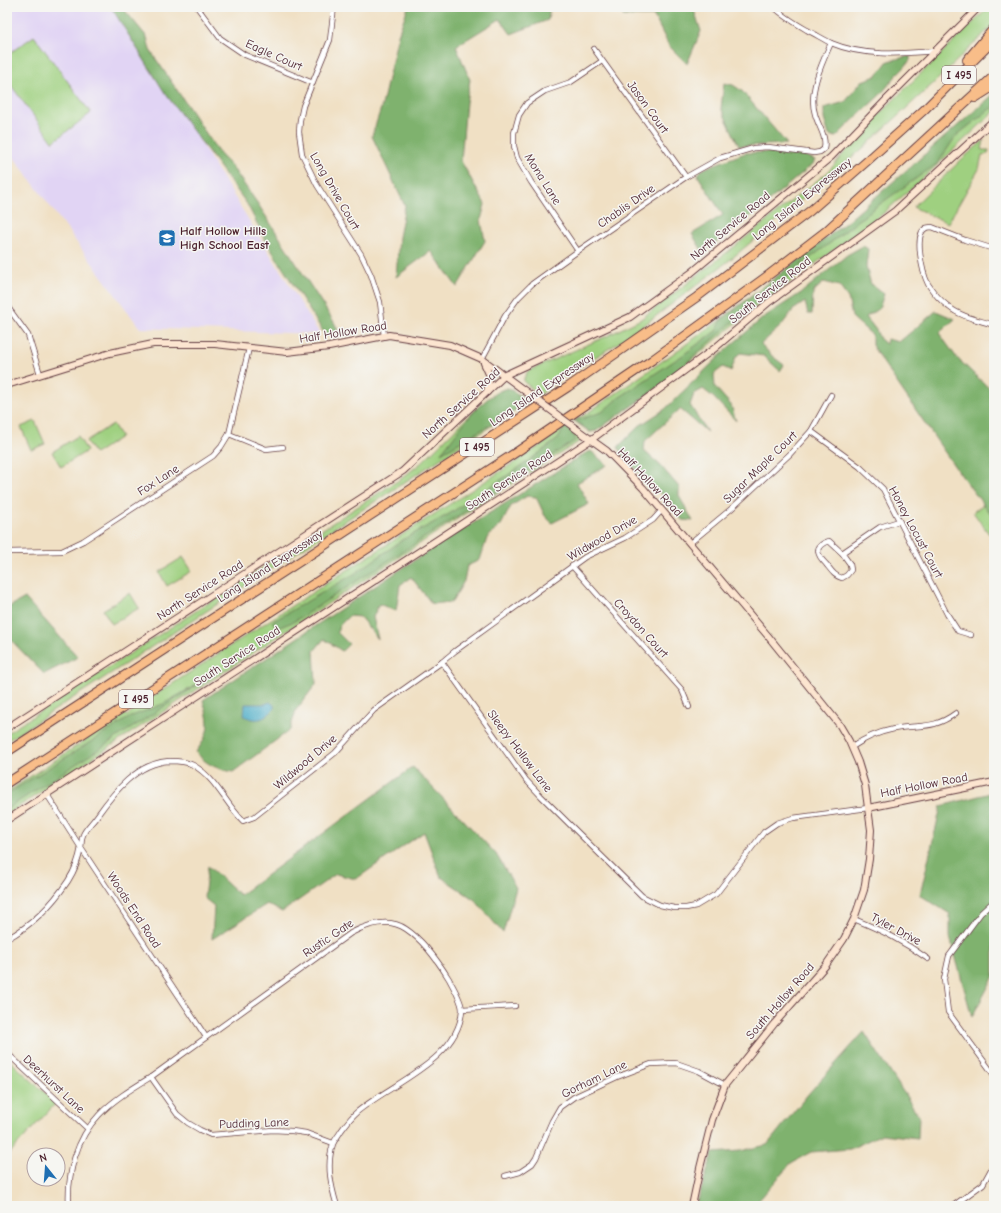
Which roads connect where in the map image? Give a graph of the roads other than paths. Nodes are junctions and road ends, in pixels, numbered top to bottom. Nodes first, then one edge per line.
1 (197, 7) edge
2 (334, 7) edge
3 (774, 7) edge
4 (979, 7) edge
5 (994, 28) edge
6 (994, 40) edge
7 (831, 43) junction
8 (594, 49) dead end
9 (936, 51) junction
10 (602, 61) junction
11 (994, 76) edge
12 (313, 82) junction
13 (994, 86) edge
14 (962, 106) junction
15 (924, 110) junction
16 (994, 120) edge
17 (686, 177) junction
18 (994, 249) edge
19 (578, 251) junction
20 (7, 306) edge
21 (994, 325) edge
22 (384, 336) junction
23 (249, 348) junction
24 (482, 360) junction
25 (40, 374) junction
26 (505, 375) junction
27 (7, 385) edge
28 (487, 393) junction
29 (831, 395) dead end
30 (811, 431) junction
31 (229, 434) junction
32 (592, 439) junction
33 (283, 447) dead end
34 (662, 510) junction
35 (899, 521) junction
36 (690, 543) junction
37 (7, 552) edge
38 (842, 553) junction
39 (572, 566) junction
40 (971, 634) dead end
41 (442, 662) junction
42 (689, 707) dead end
43 (956, 713) dead end
44 (7, 728) edge
45 (852, 747) junction
46 (7, 752) edge
47 (994, 782) edge
48 (7, 783) edge
49 (46, 793) junction
50 (868, 808) junction
51 (7, 820) edge
52 (81, 848) junction
53 (994, 901) edge
54 (854, 919) junction
55 (7, 939) edge
56 (928, 959) dead end
57 (515, 1006) dead end
58 (462, 1009) junction
59 (206, 1037) junction
60 (7, 1053) edge
61 (994, 1074) edge
62 (151, 1077) junction
63 (726, 1085) junction
64 (87, 1128) junction
65 (333, 1143) junction
66 (994, 1164) edge
67 (505, 1176) dead end
68 (69, 1206) edge
69 (337, 1206) edge
70 (692, 1206) edge
71 (953, 1206) edge

1 - 12 street, Eagle Court
2 - 12 street, Long Drive Court
3 - 7 street
4 - 9 main road, North Service Road
5 - 15 highway
6 - 15 highway, Long Island Expressway / I 495
7 - 9 street
7 - 17 street, Chablis Drive
8 - 10 street, Jason Court
9 - 26 main road, North Service Road
10 - 17 street, Jason Court
10 - 19 street, Mona Lane
11 - 14 highway, I 495
12 - 22 street, Long Drive Court
13 - 14 highway
14 - 48 highway, I 495
15 - 46 highway, Long Island Expressway / I 495
16 - 32 main road, South Service Road
17 - 19 street, Chablis Drive
18 - 21 street
19 - 24 street, Chablis Drive
20 - 25 street
22 - 23 main road, Half Hollow Road
22 - 24 main road, Half Hollow Road
23 - 25 main road, Half Hollow Road
23 - 31 street, Fox Lane
24 - 26 main road, Half Hollow Road
24 - 28 main road
25 - 27 main road, Half Hollow Road
26 - 28 main road, North Service Road
26 - 32 main road, Half Hollow Road, bridge
28 - 44 main road, North Service Road
29 - 30 street, Sugar Maple Court
30 - 35 street, Honey Locust Court
30 - 36 street, Sugar Maple Court
31 - 33 street
31 - 37 street, Fox Lane
32 - 34 main road, Half Hollow Road
32 - 49 main road, South Service Road
34 - 36 main road, Half Hollow Road
34 - 39 street, Wildwood Drive
35 - 38 street
35 - 40 street, Honey Locust Court
36 - 45 main road, Half Hollow Road
38 - 38 street
39 - 41 street, Wildwood Drive
39 - 42 street, Croydon Court
41 - 50 street, Sleepy Hollow Lane
41 - 52 street, Wildwood Drive
43 - 45 street
45 - 50 main road, Half Hollow Road
47 - 50 main road, Half Hollow Road
49 - 51 main road, South Service Road
49 - 52 street, Woods End Road
50 - 54 main road, South Hollow Road
52 - 55 street, Wildwood Drive
52 - 59 street, Woods End Road
53 - 61 street
54 - 56 street, Tyler Drive
54 - 63 main road, South Hollow Road
57 - 58 street
58 - 59 street, Rustic Gate
58 - 65 street
59 - 62 street, Rustic Gate
60 - 64 street, Deerhurst Lane
62 - 64 street, Rustic Gate
62 - 65 street, Pudding Lane
63 - 67 street, Gorham Lane
63 - 70 main road, South Hollow Road
64 - 68 street, Rustic Gate
65 - 69 street
66 - 71 street

